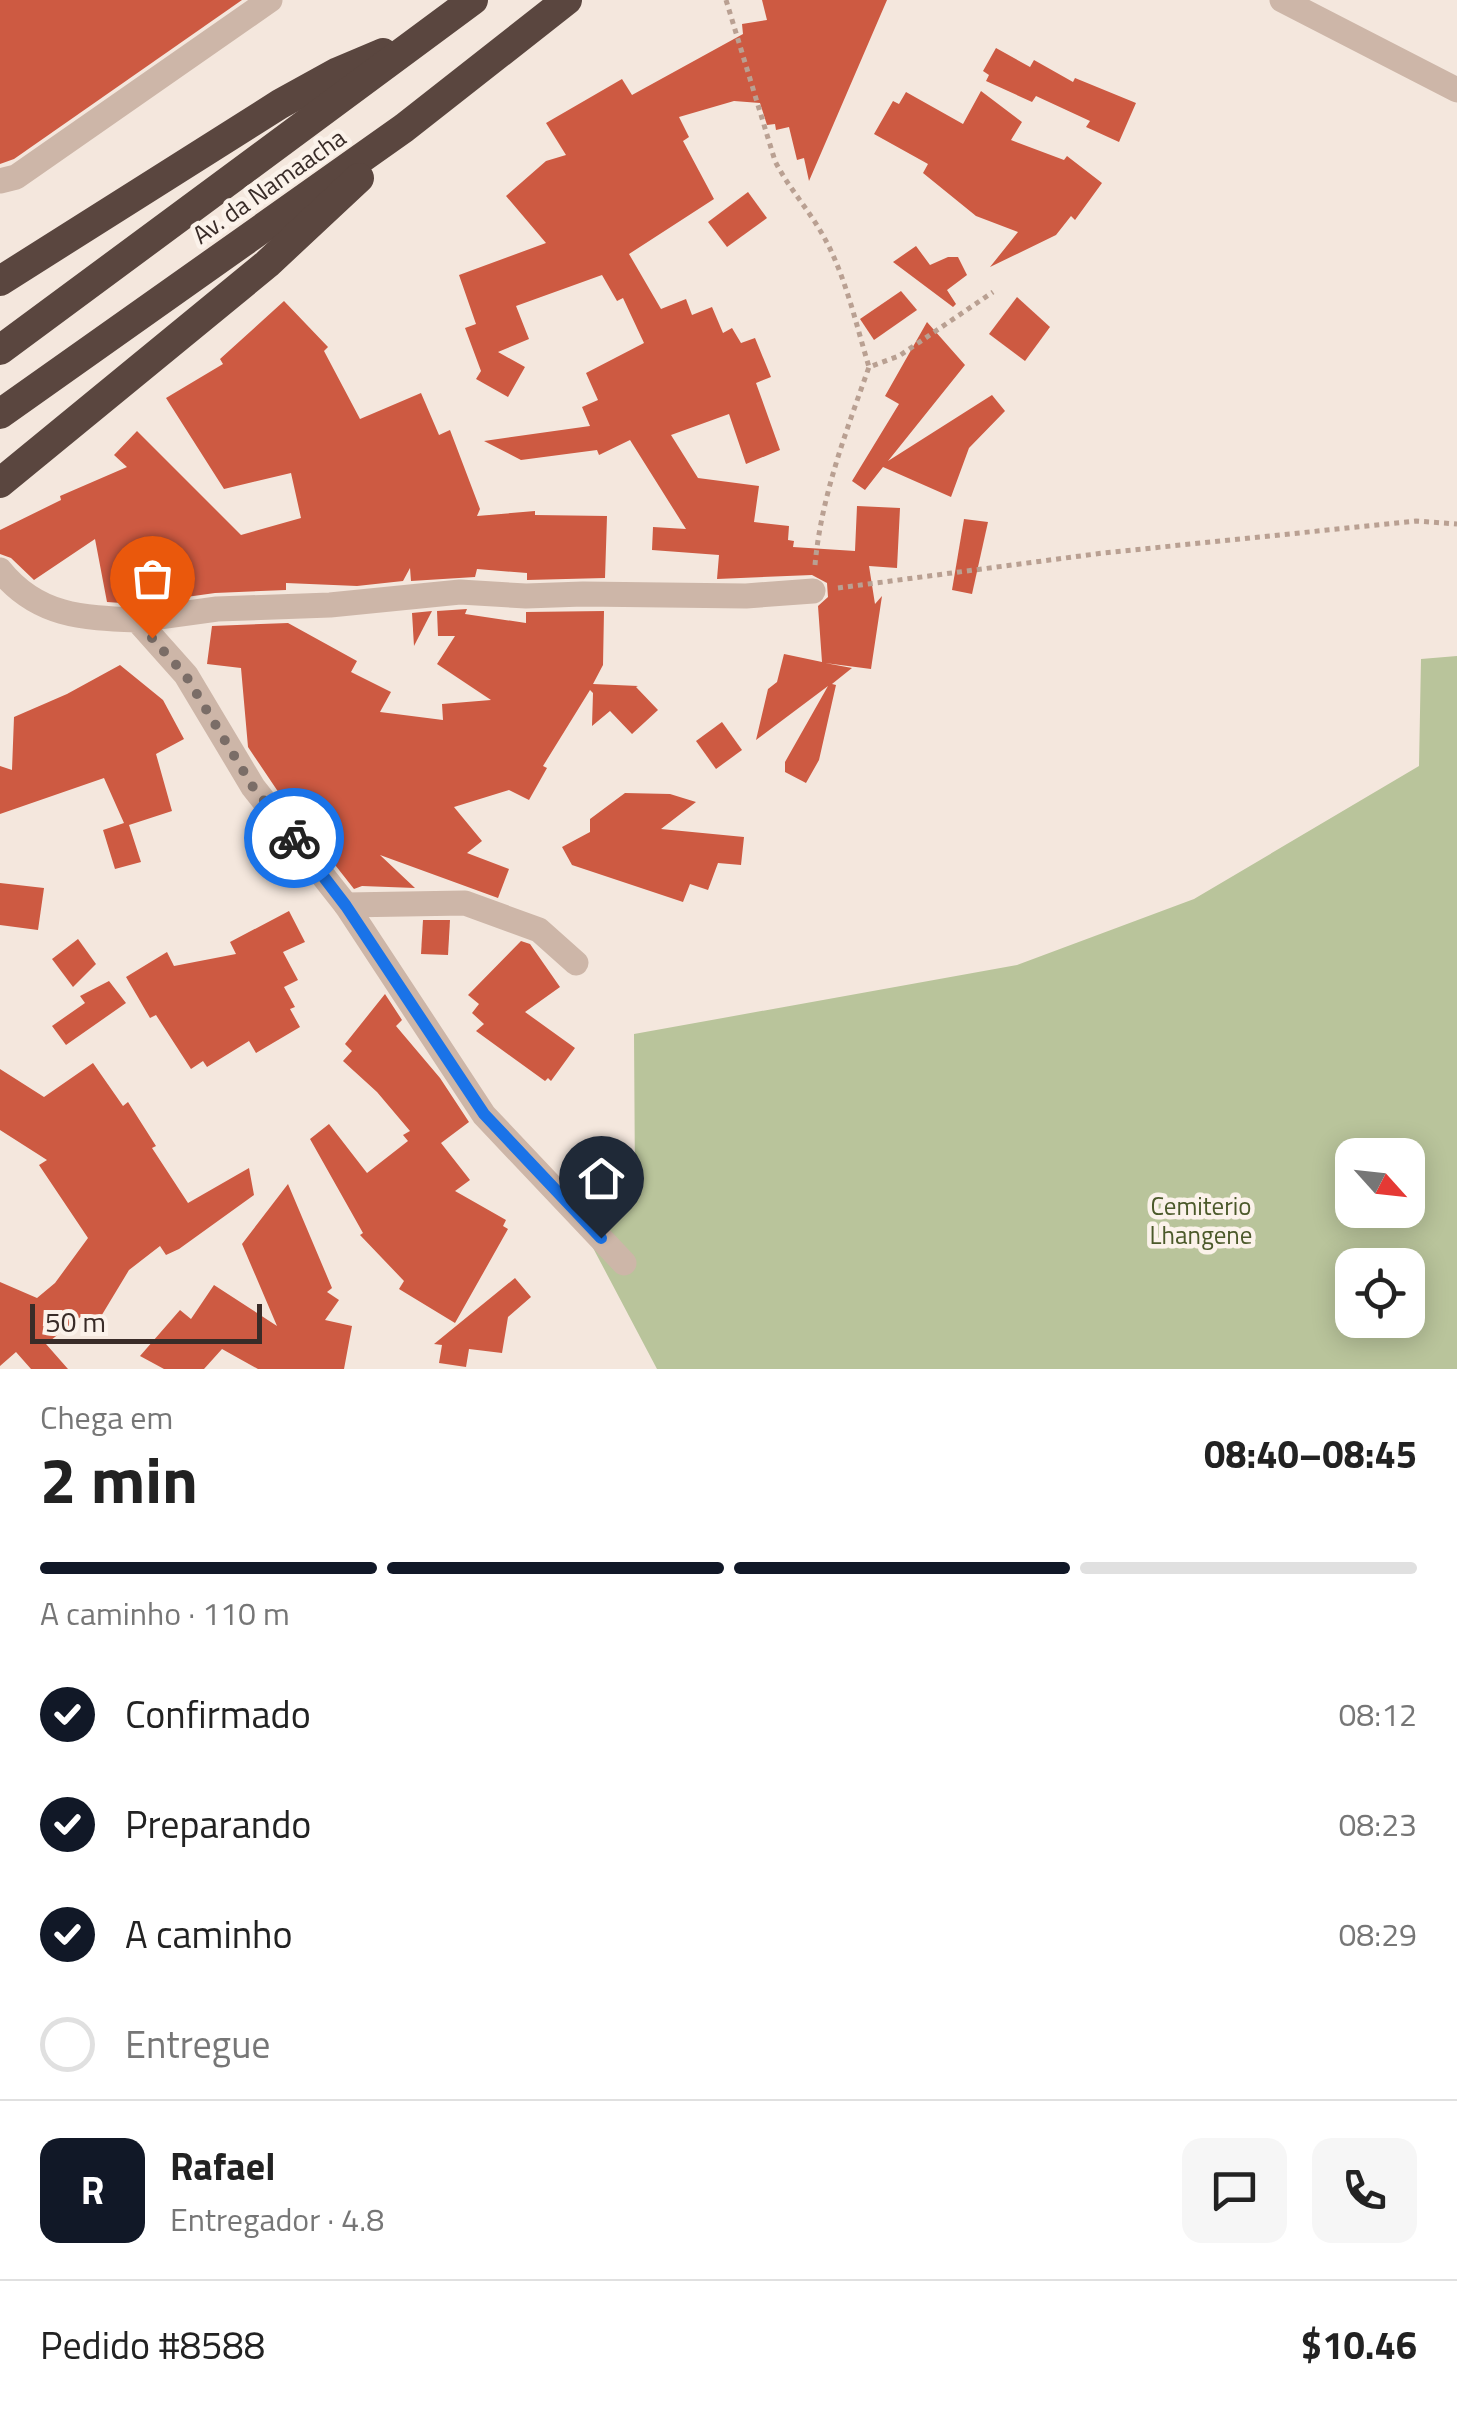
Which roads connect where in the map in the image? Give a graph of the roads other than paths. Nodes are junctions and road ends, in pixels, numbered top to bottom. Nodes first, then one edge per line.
1 (270, 0) edge
2 (473, 0) edge
3 (567, 0) edge
4 (1282, 0) edge
5 (419, 41) junction
6 (1457, 90) edge
7 (404, 128) junction
8 (0, 181) edge
9 (0, 281) edge
10 (0, 350) edge
11 (0, 414) edge
12 (0, 483) edge
13 (0, 570) edge
14 (813, 591) road end
15 (137, 620) junction
16 (346, 906) junction
17 (576, 963) dead end
18 (624, 1264) dead end

1 - 8 street
2 - 5 highway, Av. da Namaacha
3 - 7 highway, Av. da Namaacha
4 - 6 street
5 - 9 highway
5 - 10 highway, Av. da Namaacha
7 - 11 highway, Av. da Namaacha
7 - 12 highway
13 - 15 street
14 - 15 street
15 - 16 street
16 - 17 street
16 - 18 street

